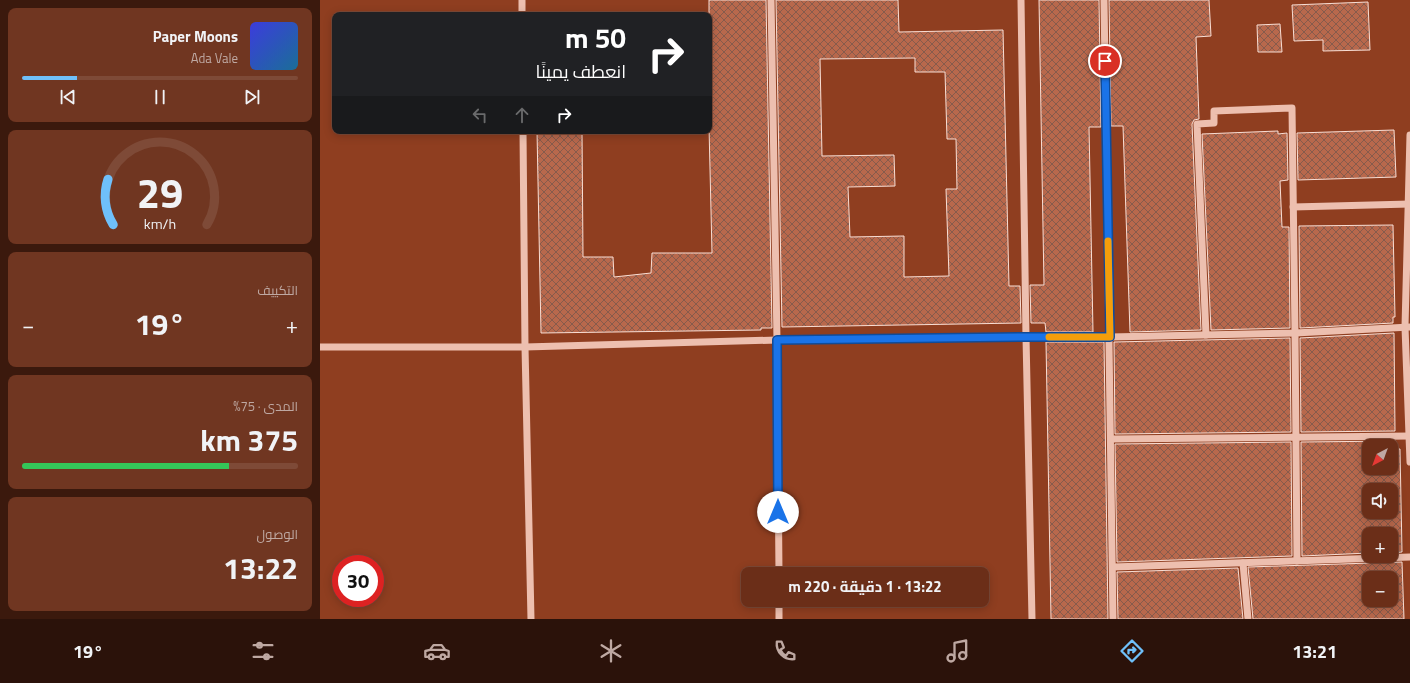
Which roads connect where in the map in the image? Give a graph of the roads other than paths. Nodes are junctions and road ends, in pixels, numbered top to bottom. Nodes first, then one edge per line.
1 (522, 0) edge
2 (771, 0) edge
3 (1021, 0) edge
4 (1104, 0) edge
5 (522, 12) edge
6 (523, 134) edge
7 (1410, 135) edge
8 (1410, 204) edge
9 (1294, 207) junction
10 (1408, 327) edge
11 (1296, 333) junction
12 (1206, 335) junction
13 (1026, 337) junction
14 (1110, 337) junction
15 (777, 340) junction
16 (320, 347) edge
17 (525, 347) junction
18 (1410, 436) edge
19 (1296, 437) junction
20 (1111, 439) junction
21 (1410, 462) edge
22 (1410, 557) edge
23 (1297, 561) junction
24 (1243, 562) junction
25 (779, 567) edge
26 (1113, 567) junction
27 (779, 607) edge
28 (531, 619) edge
29 (779, 619) edge
30 (1032, 619) edge
31 (1114, 619) edge
32 (1248, 619) edge

1 - 5 street
2 - 15 street
3 - 13 street
4 - 14 street
6 - 17 street
7 - 8 street
8 - 9 street
8 - 10 street
9 - 11 street
9 - 12 street
10 - 11 street
10 - 18 street
11 - 12 street
11 - 19 street
12 - 14 street
13 - 14 street
13 - 15 street
13 - 30 street
14 - 20 street
15 - 17 street
15 - 25 street
16 - 17 street
17 - 28 street
18 - 19 street
18 - 21 street
19 - 20 street
19 - 23 street
20 - 26 street
22 - 23 street
23 - 24 street
24 - 26 street
24 - 32 street
26 - 31 street
27 - 29 street

